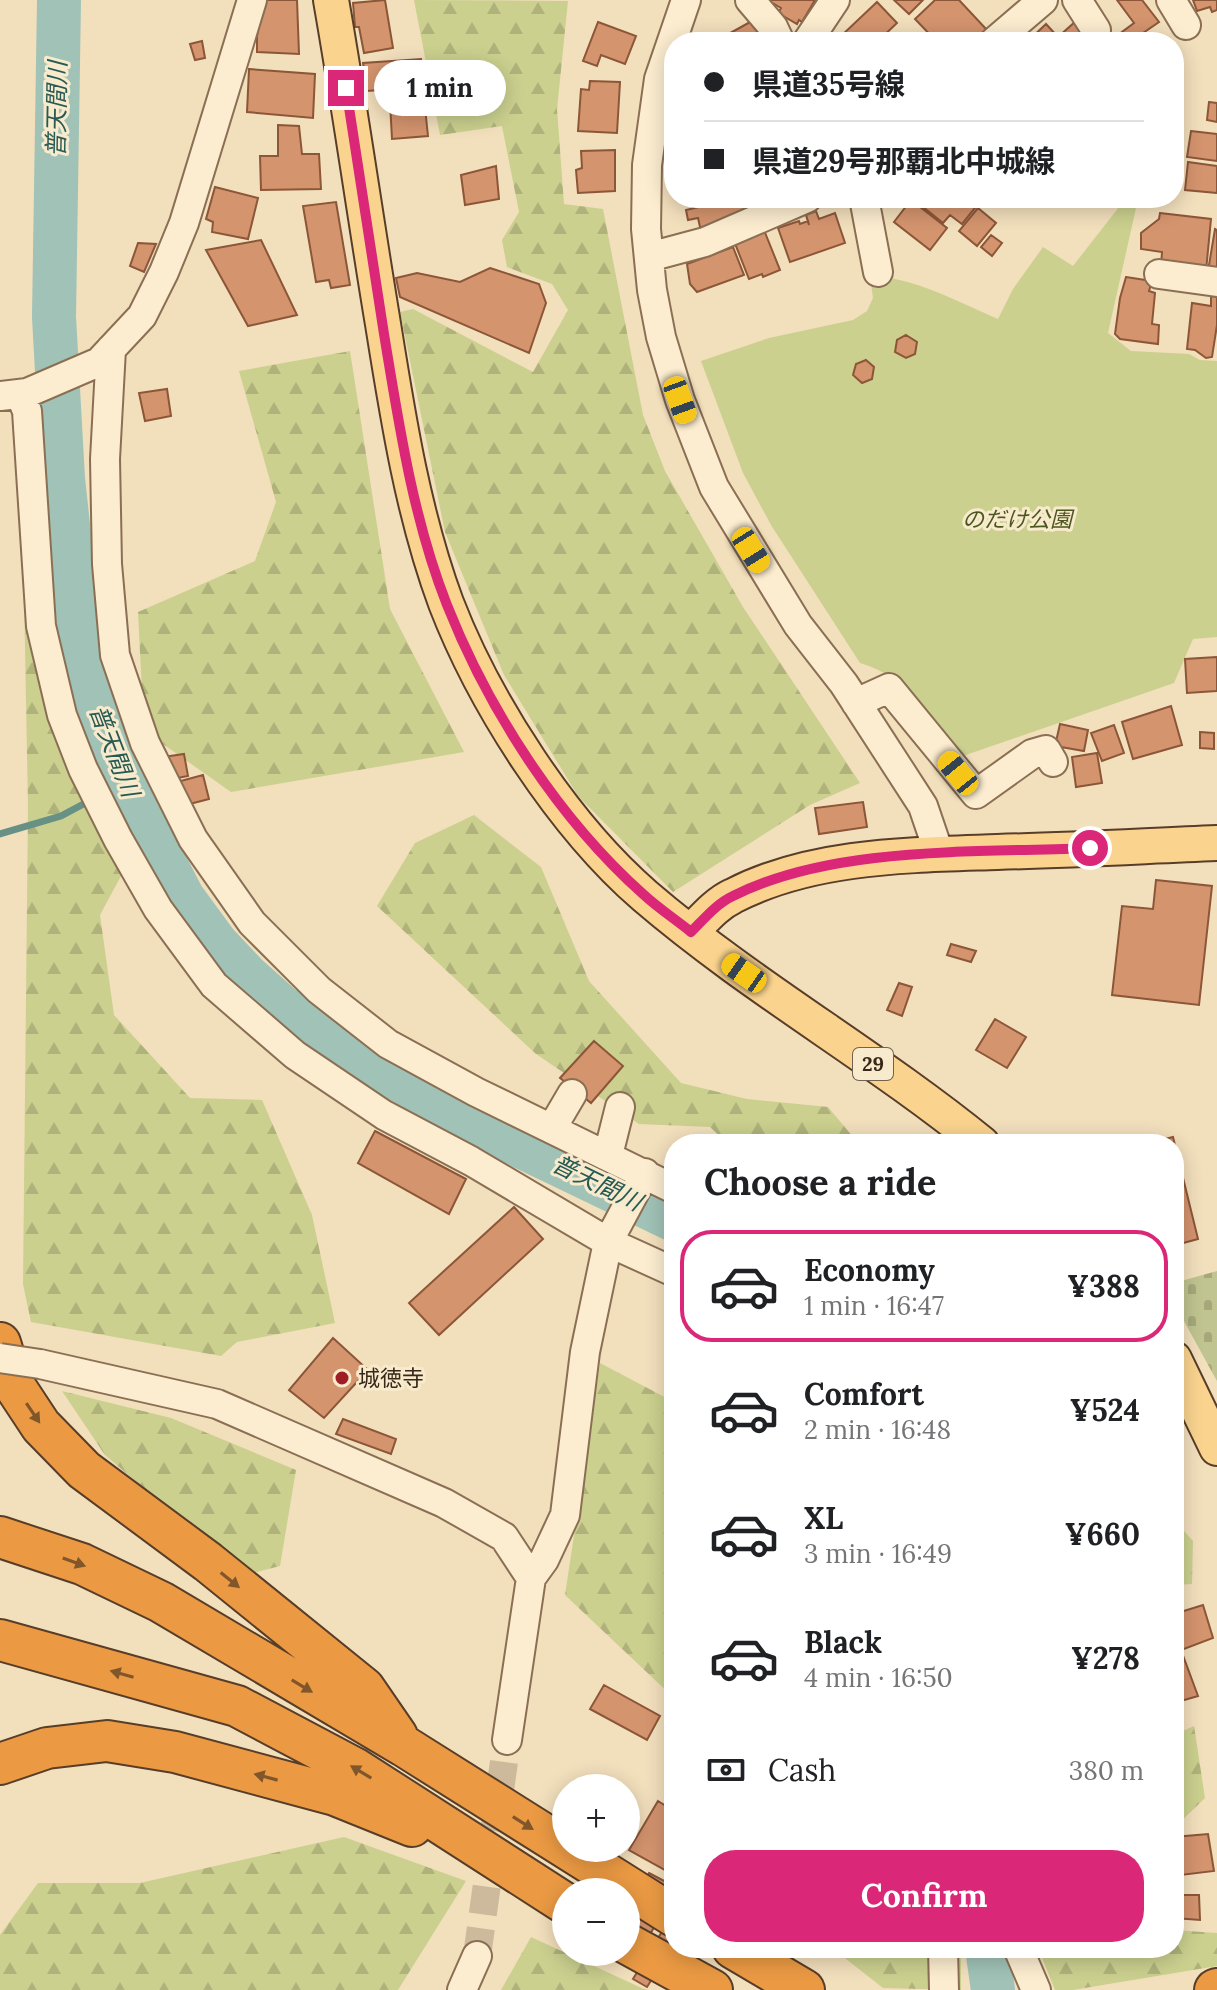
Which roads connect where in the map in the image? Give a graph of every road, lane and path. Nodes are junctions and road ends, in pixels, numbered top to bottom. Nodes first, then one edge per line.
1 (252, 0) edge
2 (331, 0) edge
3 (686, 0) edge
4 (750, 0) edge
5 (835, 0) edge
6 (1043, 0) edge
7 (1077, 0) edge
8 (1171, 0) edge
9 (1186, 25) dead end
10 (1096, 30) dead end
11 (675, 32) edge
12 (775, 32) edge
13 (814, 32) edge
14 (1006, 32) edge
15 (664, 64) edge
16 (784, 208) edge
17 (866, 208) edge
18 (649, 257) junction
19 (878, 272) dead end
20 (1159, 274) dead end
21 (1217, 282) edge
22 (105, 356) junction
23 (16, 394) edge
24 (856, 703) junction
25 (1053, 762) dead end
26 (1217, 843) edge
27 (939, 853) junction
28 (691, 932) junction
29 (572, 1094) dead end
30 (620, 1107) dead end
31 (552, 1128) junction
32 (970, 1134) edge
33 (608, 1155) junction
34 (645, 1174) junction
35 (664, 1184) edge
36 (608, 1242) junction
37 (664, 1267) edge
38 (0, 1343) edge
39 (0, 1358) edge
40 (1184, 1380) edge
41 (1217, 1448) edge
42 (0, 1537) edge
43 (531, 1578) junction
44 (0, 1640) edge
45 (507, 1740) tunnel mouth
46 (404, 1746) junction
47 (0, 1764) edge
48 (497, 1860) junction
49 (552, 1895) edge
50 (664, 1910) edge
51 (640, 1951) edge
52 (477, 1956) tunnel mouth
53 (750, 1958) edge
54 (943, 1958) edge
55 (1022, 1958) edge
56 (462, 1990) edge
57 (712, 1990) edge
58 (804, 1990) edge
59 (944, 1990) edge
60 (1036, 1990) edge

1 - 22 street
2 - 28 main road, 29
3 - 11 street
4 - 12 street
5 - 13 street
6 - 14 street
7 - 10 street
8 - 9 street
15 - 18 street
16 - 18 street
17 - 19 street
18 - 24 street
20 - 21 street
22 - 23 street
22 - 31 street
23 - 36 street
24 - 25 street
24 - 27 street
26 - 27 main road
27 - 28 main road
28 - 32 main road, 29
29 - 31 street
30 - 33 street
31 - 33 street
33 - 34 street
34 - 35 street
34 - 36 street
36 - 37 street
36 - 43 street
38 -> 46 highway
39 - 43 street, bridge
40 - 41 main road
42 -> 46 highway
43 - 45 street
48 -> 44 highway
46 -> 50 highway
48 -> 47 highway
48 - 49 highway
51 - 57 highway
52 - 56 street
53 - 58 highway
54 - 59 street
55 - 60 street

